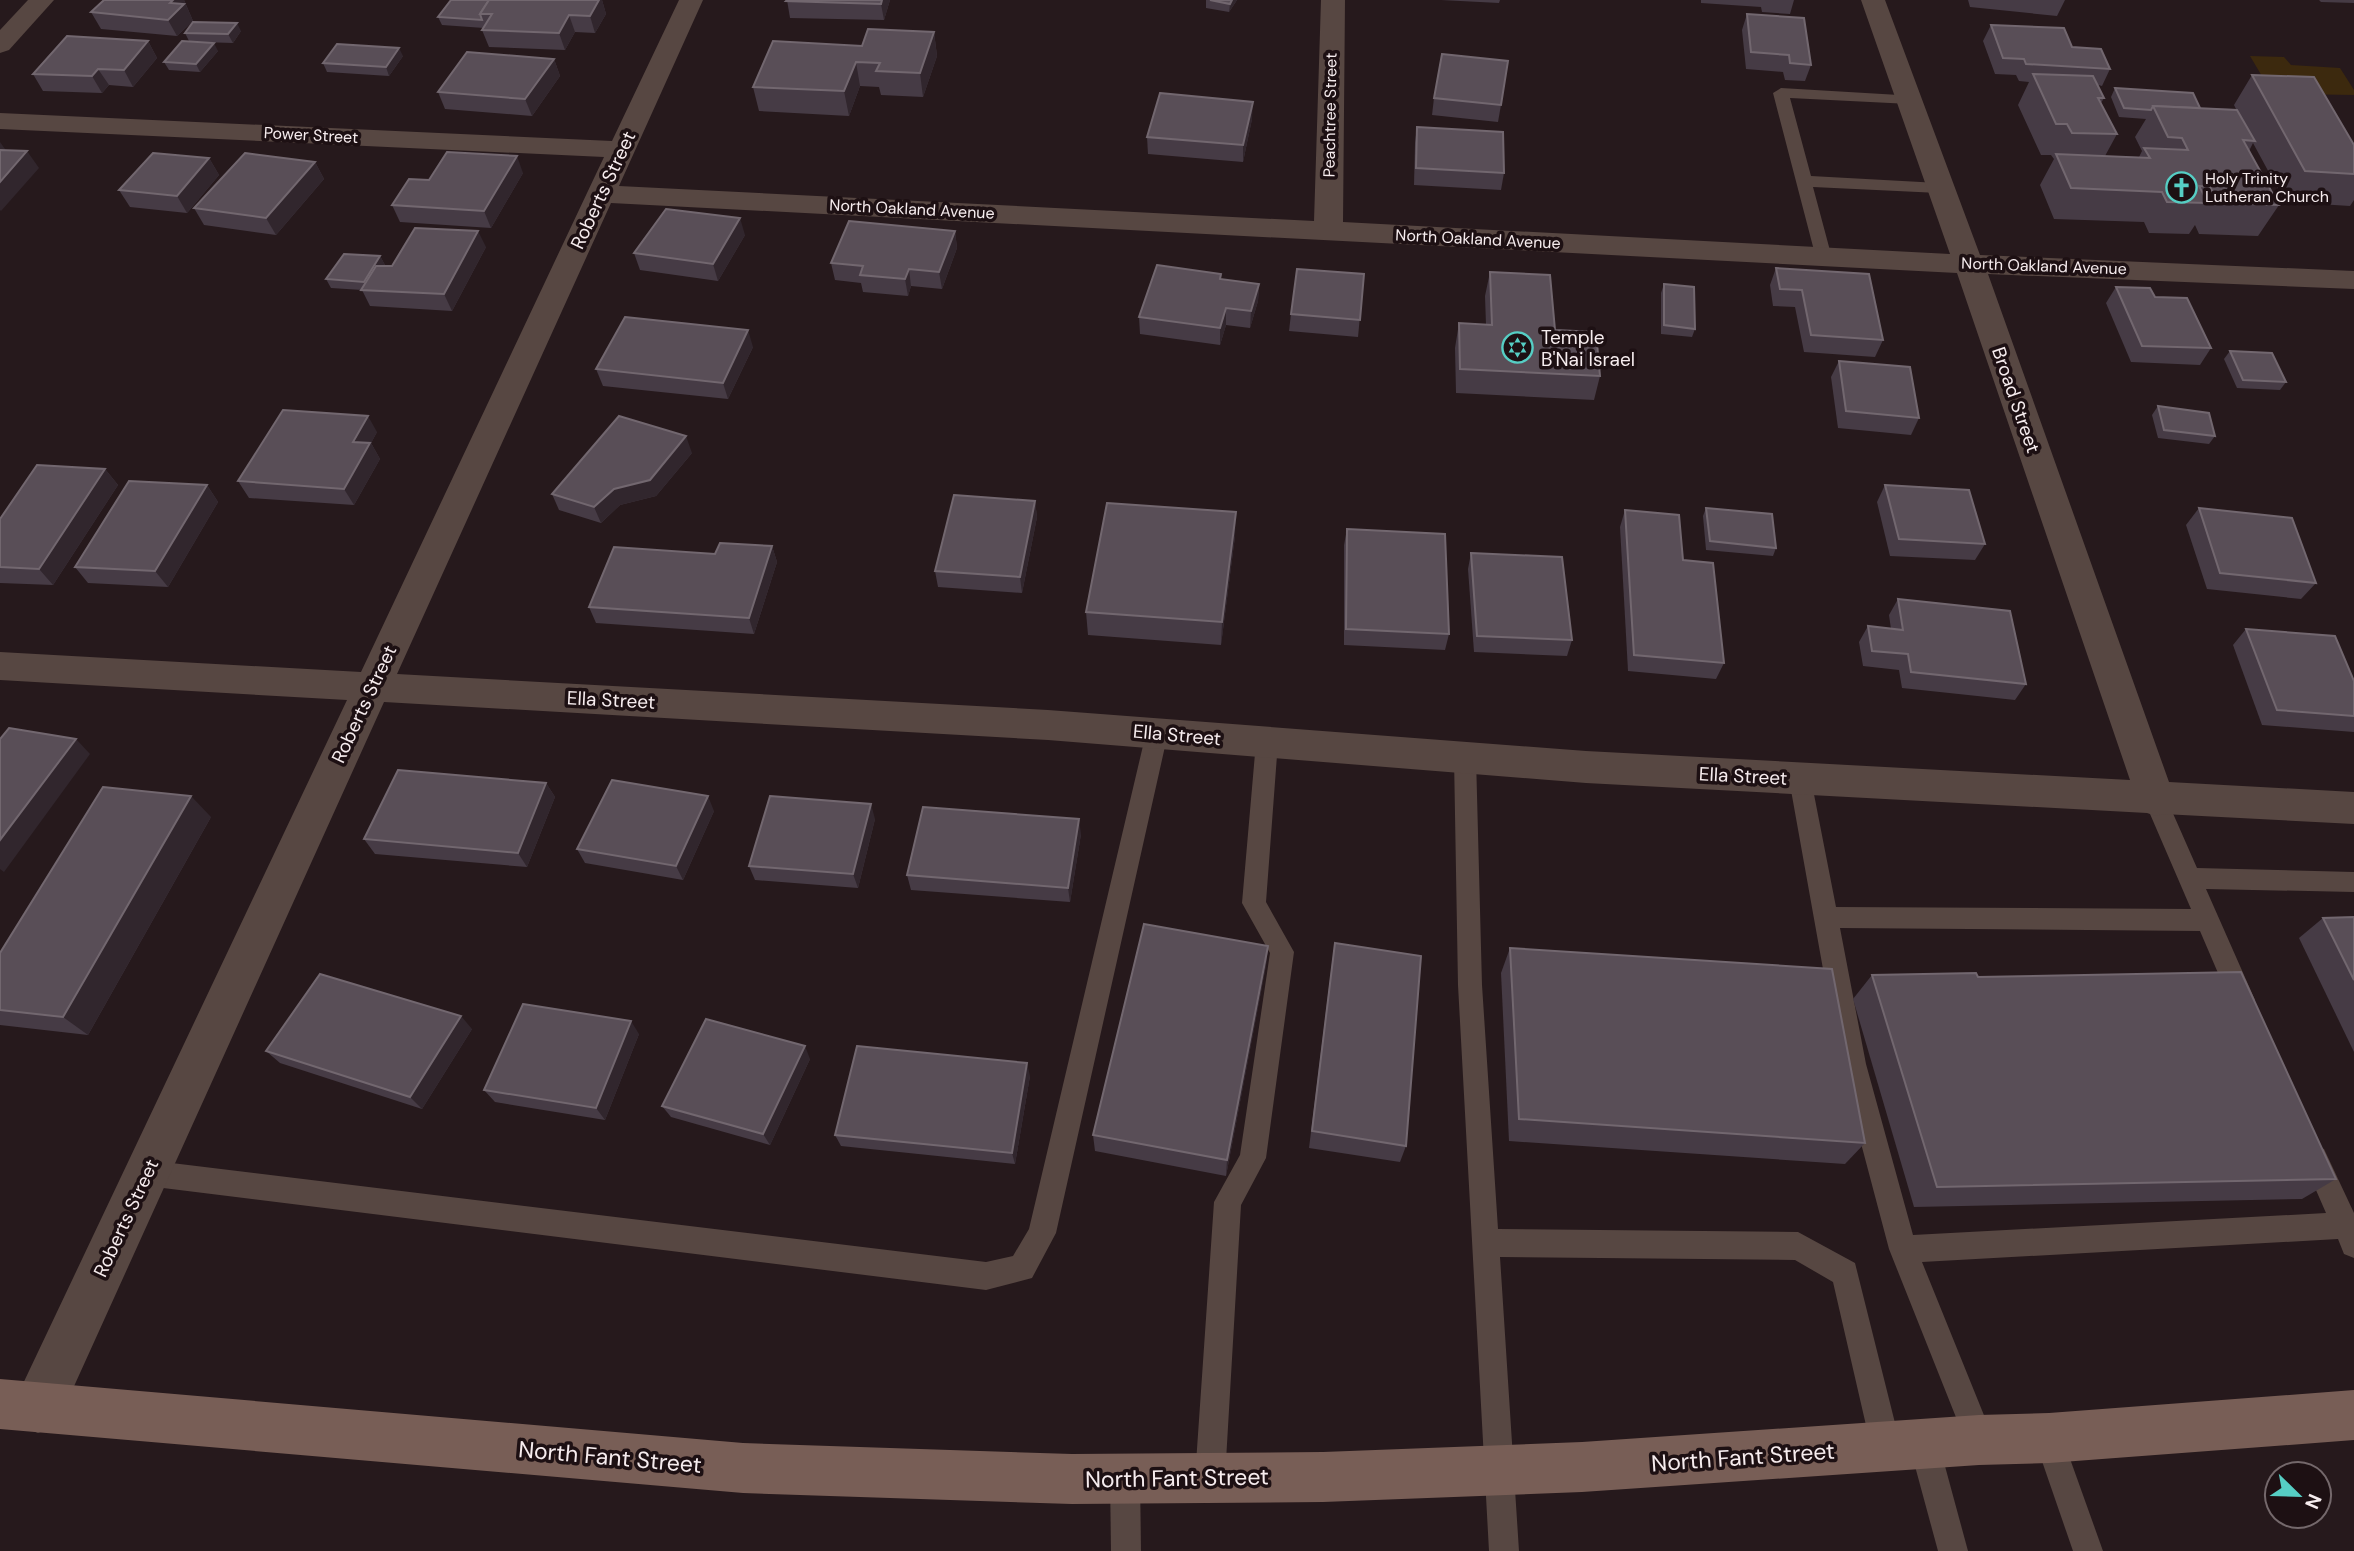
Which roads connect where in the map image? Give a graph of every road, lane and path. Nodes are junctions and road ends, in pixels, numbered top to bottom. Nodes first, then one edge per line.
1 (42, 0) edge
2 (691, 0) edge
3 (1333, 0) edge
4 (1873, 0) edge
5 (0, 45) edge
6 (1910, 99) junction
7 (0, 121) edge
8 (622, 150) junction
9 (1803, 181) junction
10 (1939, 188) junction
11 (602, 194) junction
12 (1328, 230) junction
13 (1823, 258) junction
14 (1969, 262) junction
15 (2354, 280) edge
16 (0, 666) edge
17 (372, 687) junction
18 (1157, 733) junction
19 (1267, 742) junction
20 (1465, 757) junction
21 (1800, 779) junction
22 (2157, 800) junction
23 (2354, 808) edge
24 (2190, 878) junction
25 (2354, 882) edge
26 (1825, 917) junction
27 (2207, 920) junction
28 (2252, 1021) edge
29 (2304, 1136) edge
30 (147, 1173) junction
31 (2350, 1234) edge
32 (1486, 1242) junction
33 (1903, 1249) junction
34 (19, 1406) edge
35 (2354, 1415) edge
36 (2049, 1438) junction
37 (1979, 1440) junction
38 (1905, 1446) junction
39 (1500, 1471) junction
40 (1125, 1478) junction
41 (1210, 1478) junction
42 (1126, 1551) edge
43 (1504, 1551) edge
44 (1953, 1551) edge
45 (2088, 1551) edge

1 - 5 street
2 - 8 street, Roberts Street
3 - 12 street, Peachtree Street
4 - 6 street, Broad Street
6 - 9 lane
6 - 10 street, Broad Street
7 - 8 street, Power Street
8 - 11 street, Roberts Street
9 - 10 lane
9 - 13 lane
10 - 14 street, Broad Street
11 - 12 street, North Oakland Avenue
11 - 17 street, Roberts Street
12 - 13 street, North Oakland Avenue
13 - 14 street, North Oakland Avenue
14 - 15 street, North Oakland Avenue
14 - 22 street, Broad Street
16 - 17 street, Ella Street
17 - 18 street, Ella Street
17 - 30 street, Roberts Street
18 - 19 street, Ella Street
18 - 30 lane
19 - 20 street, Ella Street
19 - 41 lane
20 - 21 street, Ella Street
20 - 32 lane
21 - 22 street, Ella Street
21 - 26 lane
22 - 23 street, Ella Street
22 - 24 lane
24 - 25 lane
24 - 27 lane
26 - 27 lane
26 - 33 lane
27 - 28 lane
29 - 31 lane
30 - 34 street, Roberts Street
31 - 33 lane
32 - 38 lane
32 - 39 lane
33 - 37 lane
34 - 40 main road, North Fant Street
35 - 36 main road, North Fant Street
36 - 37 main road, North Fant Street
36 - 45 lane
37 - 38 main road, North Fant Street
38 - 39 main road, North Fant Street
38 - 44 lane
39 - 41 main road, North Fant Street
39 - 43 lane
40 - 41 main road, North Fant Street
40 - 42 lane

